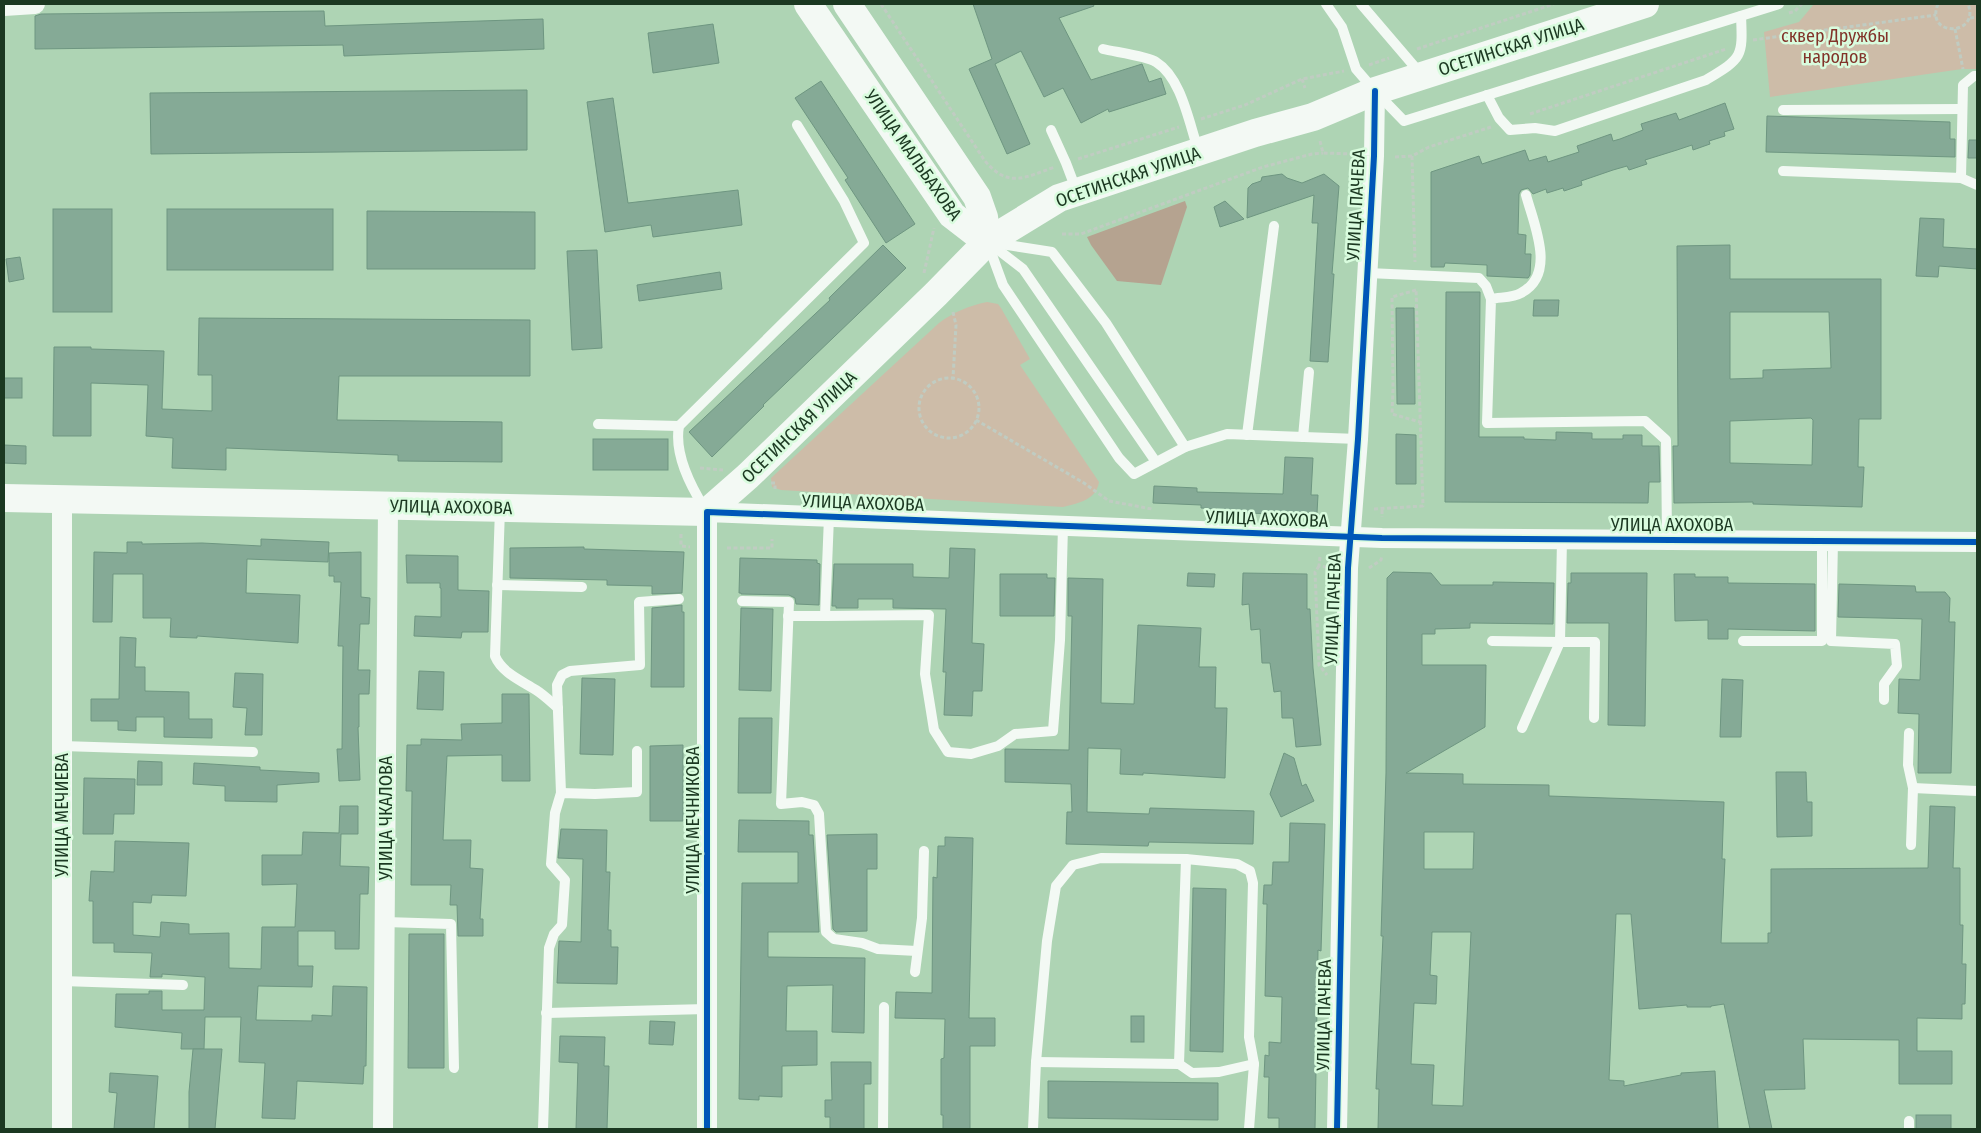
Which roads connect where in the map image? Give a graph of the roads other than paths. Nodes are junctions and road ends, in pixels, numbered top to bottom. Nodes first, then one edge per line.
1 (35, 4) edge
2 (808, 4) edge
3 (847, 4) edge
4 (1326, 4) edge
5 (1361, 4) edge
6 (1645, 4) edge
7 (1779, 4) edge
8 (4, 6) edge
9 (1741, 16) junction
10 (1103, 50) dead end
11 (1422, 76) junction
12 (1973, 78) edge
13 (1375, 91) junction
14 (1487, 95) junction
15 (1962, 109) junction
16 (1783, 110) dead end
17 (798, 125) dead end
18 (1051, 130) dead end
19 (1199, 152) junction
20 (1783, 171) dead end
21 (1961, 178) junction
22 (1977, 185) edge
23 (1077, 192) junction
24 (1526, 195) dead end
25 (1274, 226) dead end
26 (987, 242) junction
27 (1368, 273) junction
28 (1491, 299) junction
29 (1309, 372) dead end
30 (598, 424) dead end
31 (680, 426) junction
32 (1247, 435) junction
33 (1303, 437) junction
34 (1358, 439) junction
35 (1185, 446) junction
36 (1156, 462) junction
37 (4, 498) edge
38 (62, 500) junction
39 (388, 507) junction
40 (500, 508) junction
41 (707, 512) junction
42 (829, 517) junction
43 (1063, 526) junction
44 (1351, 537) junction
45 (1562, 539) junction
46 (1667, 540) junction
47 (1827, 541) junction
48 (1977, 542) edge
49 (497, 585) junction
50 (582, 587) dead end
51 (679, 599) dead end
52 (742, 601) dead end
53 (788, 616) junction
54 (825, 616) junction
55 (1492, 641) dead end
56 (1743, 641) dead end
57 (1560, 642) junction
58 (1884, 700) dead end
59 (558, 708) junction
60 (1594, 718) dead end
61 (1522, 728) dead end
62 (1910, 733) dead end
63 (62, 746) junction
64 (253, 752) dead end
65 (638, 752) dead end
66 (1913, 788) junction
67 (1977, 791) edge
68 (561, 793) junction
69 (1911, 845) dead end
70 (924, 851) dead end
71 (1186, 859) junction
72 (385, 922) junction
73 (918, 951) junction
74 (915, 972) dead end
75 (62, 981) junction
76 (183, 985) dead end
77 (884, 1007) dead end
78 (707, 1009) junction
79 (546, 1014) junction
80 (1036, 1062) junction
81 (1179, 1064) junction
82 (1254, 1064) junction
83 (454, 1068) dead end
84 (62, 1129) edge
85 (383, 1129) edge
86 (543, 1129) edge
87 (707, 1129) edge
88 (883, 1129) edge
89 (1033, 1129) edge
90 (1249, 1129) edge
91 (1337, 1129) edge

1 - 8 street
2 - 26 main road, УЛИЦА МАЛЬБАХОВА
3 - 26 main road, УЛИЦА МАЛЬБАХОВА
4 - 13 lane
5 - 11 lane
6 - 11 main road, ОСЕТИНСКАЯ УЛИЦА
7 - 9 lane
9 - 14 lane
9 - 14 lane
10 - 19 lane
11 - 13 main road, ОСЕТИНСКАЯ УЛИЦА
12 - 15 lane
13 - 14 lane
13 - 19 main road, ОСЕТИНСКАЯ УЛИЦА
13 - 27 street, УЛИЦА ПАЧЕВА
15 - 16 lane
15 - 21 lane
17 - 31 lane
18 - 23 lane
19 - 23 main road, ОСЕТИНСКАЯ УЛИЦА
20 - 21 lane
21 - 22 lane
23 - 26 main road, ОСЕТИНСКАЯ УЛИЦА
24 - 28 lane
25 - 32 lane
26 - 35 lane
26 - 36 lane
26 - 36 lane
26 - 41 main road, ОСЕТИНСКАЯ УЛИЦА
27 - 28 lane
27 - 34 street, УЛИЦА ПАЧЕВА
28 - 46 lane
29 - 33 lane
30 - 31 lane
31 - 41 lane
32 - 33 lane
32 - 35 lane
33 - 34 lane
34 - 44 street, УЛИЦА ПАЧЕВА
35 - 36 lane
37 - 38 main road, УЛИЦА АХОХОВА
38 - 39 main road, УЛИЦА АХОХОВА
38 - 63 street, УЛИЦА МЕЧИЕВА
39 - 40 main road, УЛИЦА АХОХОВА
39 - 72 street, УЛИЦА ЧКАЛОВА
40 - 41 main road, УЛИЦА АХОХОВА
40 - 49 lane
41 - 42 street, УЛИЦА АХОХОВА
41 - 78 street, УЛИЦА МЕЧНИКОВА
42 - 43 street, УЛИЦА АХОХОВА
42 - 54 lane
43 - 44 street, УЛИЦА АХОХОВА
43 - 54 lane
44 - 45 street, УЛИЦА АХОХОВА
44 - 91 street, УЛИЦА ПАЧЕВА
45 - 46 street, УЛИЦА АХОХОВА
45 - 57 lane
46 - 47 street, УЛИЦА АХОХОВА
47 - 48 street, УЛИЦА АХОХОВА
47 - 56 lane
47 - 58 lane
49 - 50 lane
49 - 59 lane
51 - 59 lane
52 - 53 lane
53 - 54 lane
53 - 73 lane
55 - 57 lane
57 - 60 lane
57 - 61 lane
59 - 68 lane
62 - 66 lane
63 - 64 lane
63 - 75 street, УЛИЦА МЕЧИЕВА
65 - 68 lane
66 - 67 lane
66 - 69 lane
68 - 79 lane
70 - 73 lane
71 - 80 lane
71 - 81 lane
71 - 82 lane
72 - 83 lane
72 - 85 street, УЛИЦА ЧКАЛОВА
73 - 74 lane
75 - 76 lane
75 - 84 street, УЛИЦА МЕЧИЕВА
77 - 88 lane
78 - 79 lane
78 - 87 street, УЛИЦА МЕЧНИКОВА
79 - 86 lane
80 - 81 lane
80 - 89 lane
81 - 82 lane
82 - 90 lane

